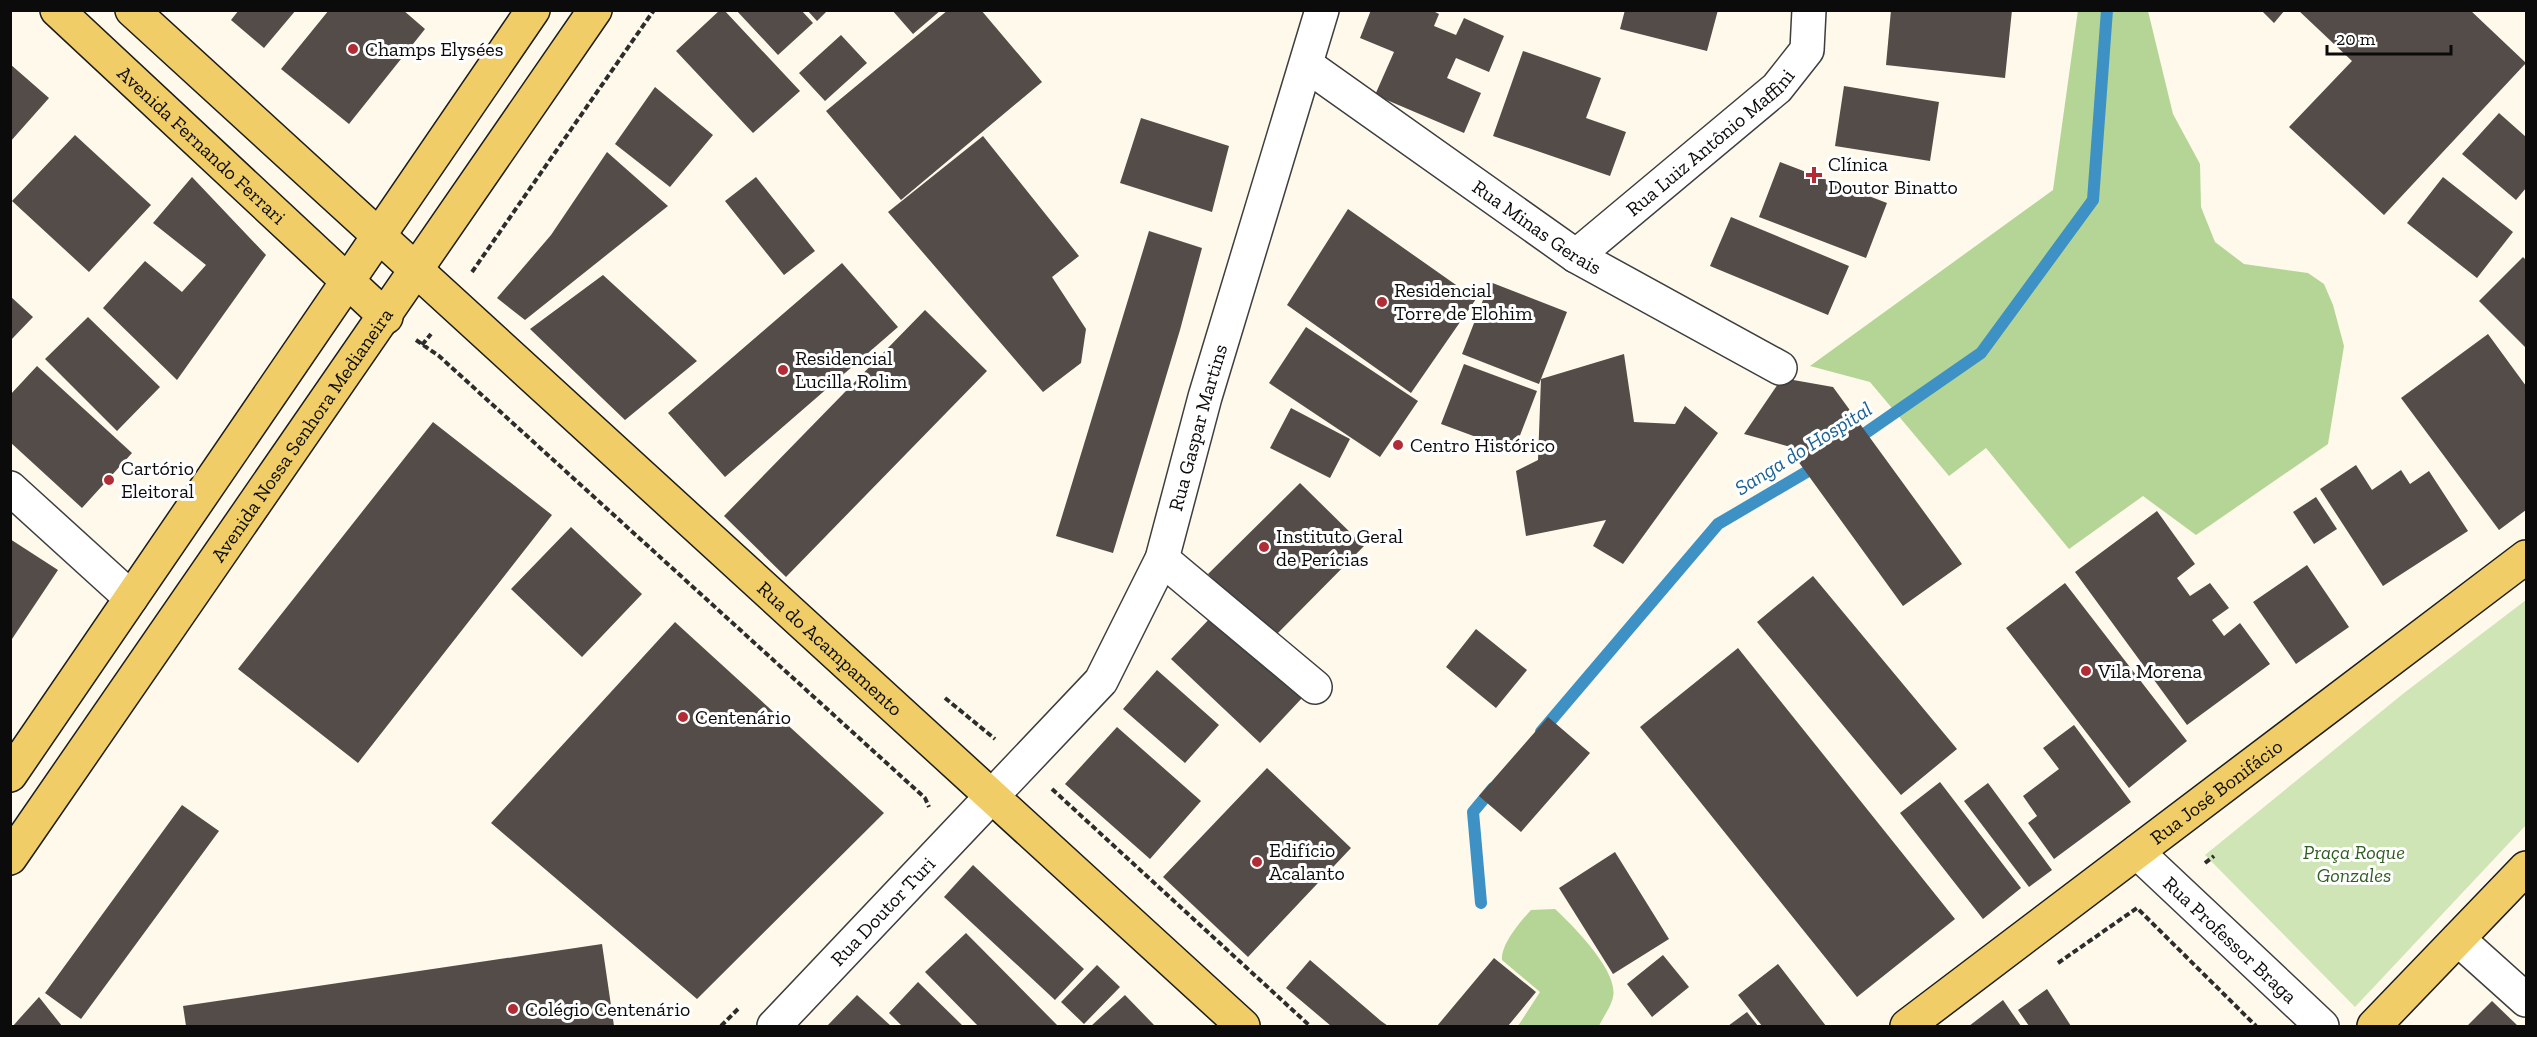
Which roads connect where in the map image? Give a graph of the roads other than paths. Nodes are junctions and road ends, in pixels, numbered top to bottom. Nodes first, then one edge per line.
1 (57, 10) edge
2 (132, 10) edge
3 (533, 10) edge
4 (595, 10) edge
5 (1322, 10) edge
6 (1809, 10) edge
7 (1308, 66) junction
8 (377, 236) junction
9 (1576, 256) junction
10 (416, 273) junction
11 (346, 281) junction
12 (386, 317) junction
13 (1780, 368) dead end
14 (10, 488) edge
15 (2526, 557) edge
16 (1162, 559) junction
17 (131, 598) junction
18 (1315, 687) dead end
19 (10, 776) edge
20 (991, 798) junction
21 (2136, 852) junction
22 (10, 858) edge
23 (2526, 868) edge
24 (2458, 939) junction
25 (2526, 1000) edge
26 (774, 1026) edge
27 (1243, 1026) edge
28 (1907, 1026) edge
29 (2322, 1026) edge
30 (2374, 1026) edge

1 - 11 main road, Avenida Fernando Ferrari
2 - 8 main road
3 - 8 main road
4 - 10 main road, Avenida Nossa Senhora Medianeira
5 - 7 street, Rua Gaspar Martins
6 - 9 street, Rua Luiz Antônio Maffini
7 - 9 street, Rua Minas Gerais
7 - 16 street, Rua Gaspar Martins
8 - 10 main road, Rua do Acampamento
8 - 11 main road
9 - 13 street, Rua Minas Gerais
10 - 12 main road, Avenida Nossa Senhora Medianeira
10 - 20 main road, Rua do Acampamento
11 - 12 main road, Avenida Fernando Ferrari
11 - 17 main road
12 - 22 main road, Avenida Nossa Senhora Medianeira
14 - 17 street
15 - 21 main road, Rua José Bonifácio
16 - 18 street
16 - 20 street, Rua Gaspar Martins
17 - 19 main road
20 - 26 street, Rua Doutor Turi
20 - 27 main road, Rua do Acampamento
21 - 28 main road, Rua José Bonifácio
21 - 29 street, Rua Professor Braga
23 - 24 main road
24 - 25 street
24 - 30 main road

